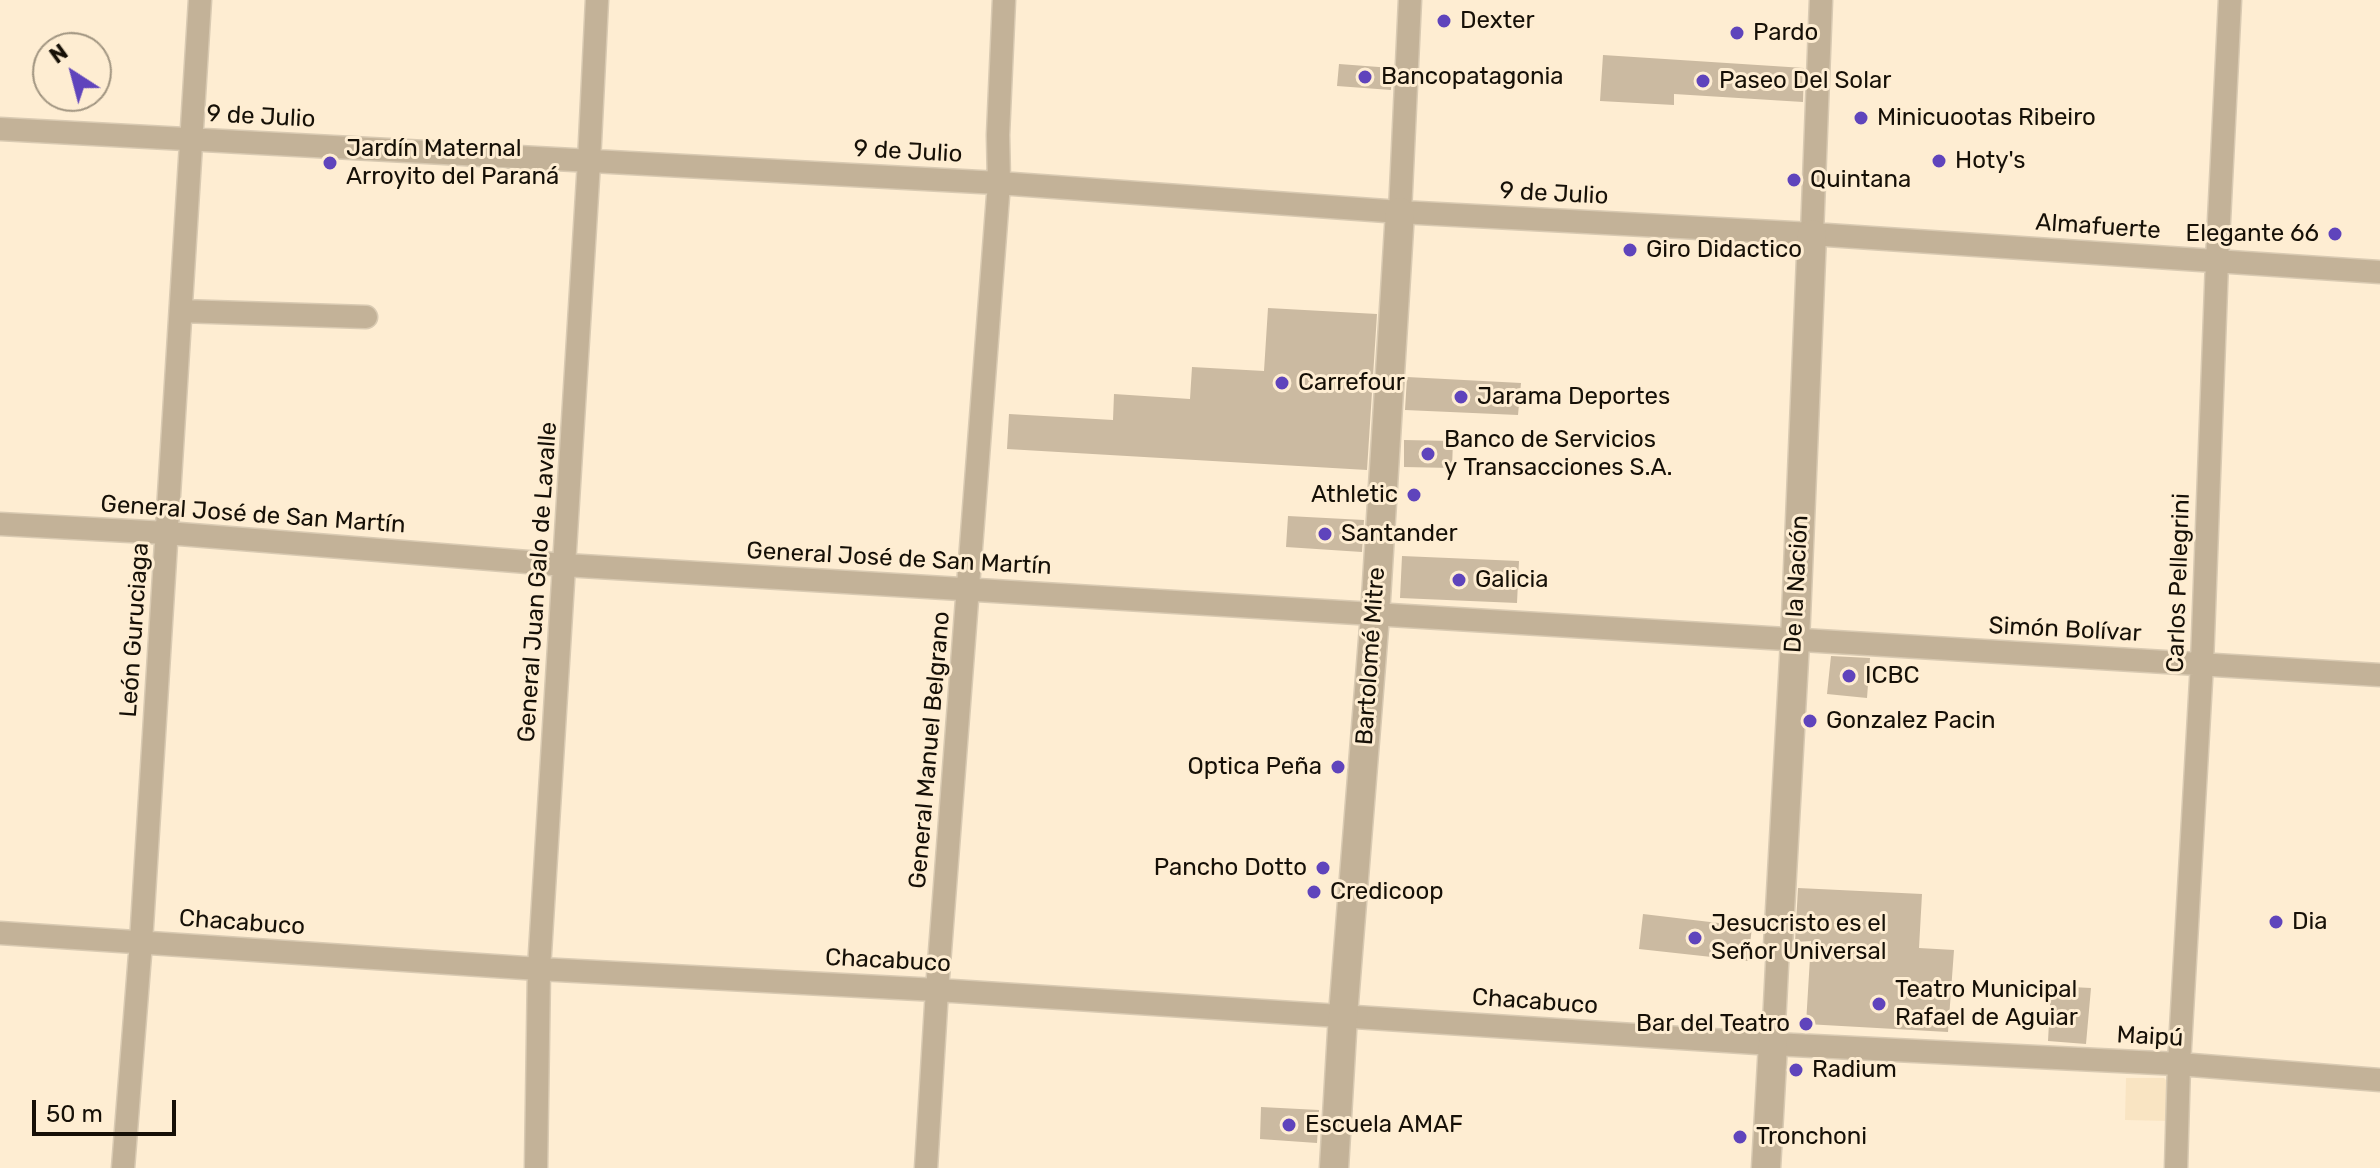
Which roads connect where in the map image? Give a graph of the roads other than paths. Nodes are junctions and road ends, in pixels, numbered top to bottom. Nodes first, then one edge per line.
1 (200, 0) edge
2 (597, 0) edge
3 (1004, 0) edge
4 (1410, 0) edge
5 (1821, 0) edge
6 (2230, 0) edge
7 (0, 129) edge
8 (191, 139) junction
9 (589, 162) junction
10 (999, 183) junction
11 (1400, 212) junction
12 (1812, 234) junction
13 (2217, 261) junction
14 (2380, 272) edge
15 (181, 311) junction
16 (366, 317) dead end
17 (0, 524) edge
18 (167, 533) junction
19 (565, 565) junction
20 (969, 589) junction
21 (1375, 615) junction
22 (1795, 641) junction
23 (2202, 663) junction
24 (2380, 675) edge
25 (0, 933) edge
26 (141, 942) junction
27 (1778, 946) joint
28 (539, 969) junction
29 (937, 990) junction
30 (1343, 1015) junction
31 (1773, 1044) junction
32 (2179, 1064) junction
33 (2380, 1080) edge
34 (123, 1168) edge
35 (536, 1168) edge
36 (926, 1168) edge
37 (1334, 1168) edge
38 (1766, 1168) edge
39 (2176, 1168) edge

1 - 8 street, León Guruciaga
2 - 9 street, General Juan Galo de Lavalle
3 - 10 street, General Manuel Belgrano
4 - 11 street, Bartolomé Mitre
5 - 12 street, De la Nación
6 - 13 street, Carlos Pellegrini
7 - 8 street, 9 de Julio
8 - 9 street, 9 de Julio
8 - 15 street, León Guruciaga
9 - 10 street, 9 de Julio
9 - 19 street, General Juan Galo de Lavalle
10 - 11 street, 9 de Julio
10 - 20 street, General Manuel Belgrano
11 - 12 street, 9 de Julio
11 - 21 street, Bartolomé Mitre
12 - 13 street, Almafuerte
12 - 22 street, De la Nación
13 - 14 street, Almafuerte
13 - 23 street, Carlos Pellegrini
15 - 16 street
15 - 18 street, León Guruciaga
17 - 18 street, General José de San Martín
18 - 19 street, General José de San Martín
18 - 26 street, León Guruciaga
19 - 20 street, General José de San Martín
19 - 28 street, General Juan Galo de Lavalle
20 - 21 street, General José de San Martín
20 - 29 street, General Manuel Belgrano
21 - 22 street, General José de San Martín
21 - 30 street, Bartolomé Mitre
22 - 23 street, Simón Bolívar
22 - 27 street, De la Nación
23 - 24 street, Simón Bolívar
23 - 32 street, Carlos Pellegrini
25 - 26 street, Chacabuco
26 - 28 street, Chacabuco
26 - 34 street, León Guruciaga
27 - 31 street, De la Nación
28 - 29 street, Chacabuco
28 - 35 street, General Juan Galo de Lavalle
29 - 30 street, Chacabuco
29 - 36 street, General Manuel Belgrano
30 - 31 street, Chacabuco
30 - 37 street, Bartolomé Mitre
31 - 32 street, Maipú
31 - 38 street, De la Nación
32 - 33 street, Maipú
32 - 39 street, Carlos Pellegrini

